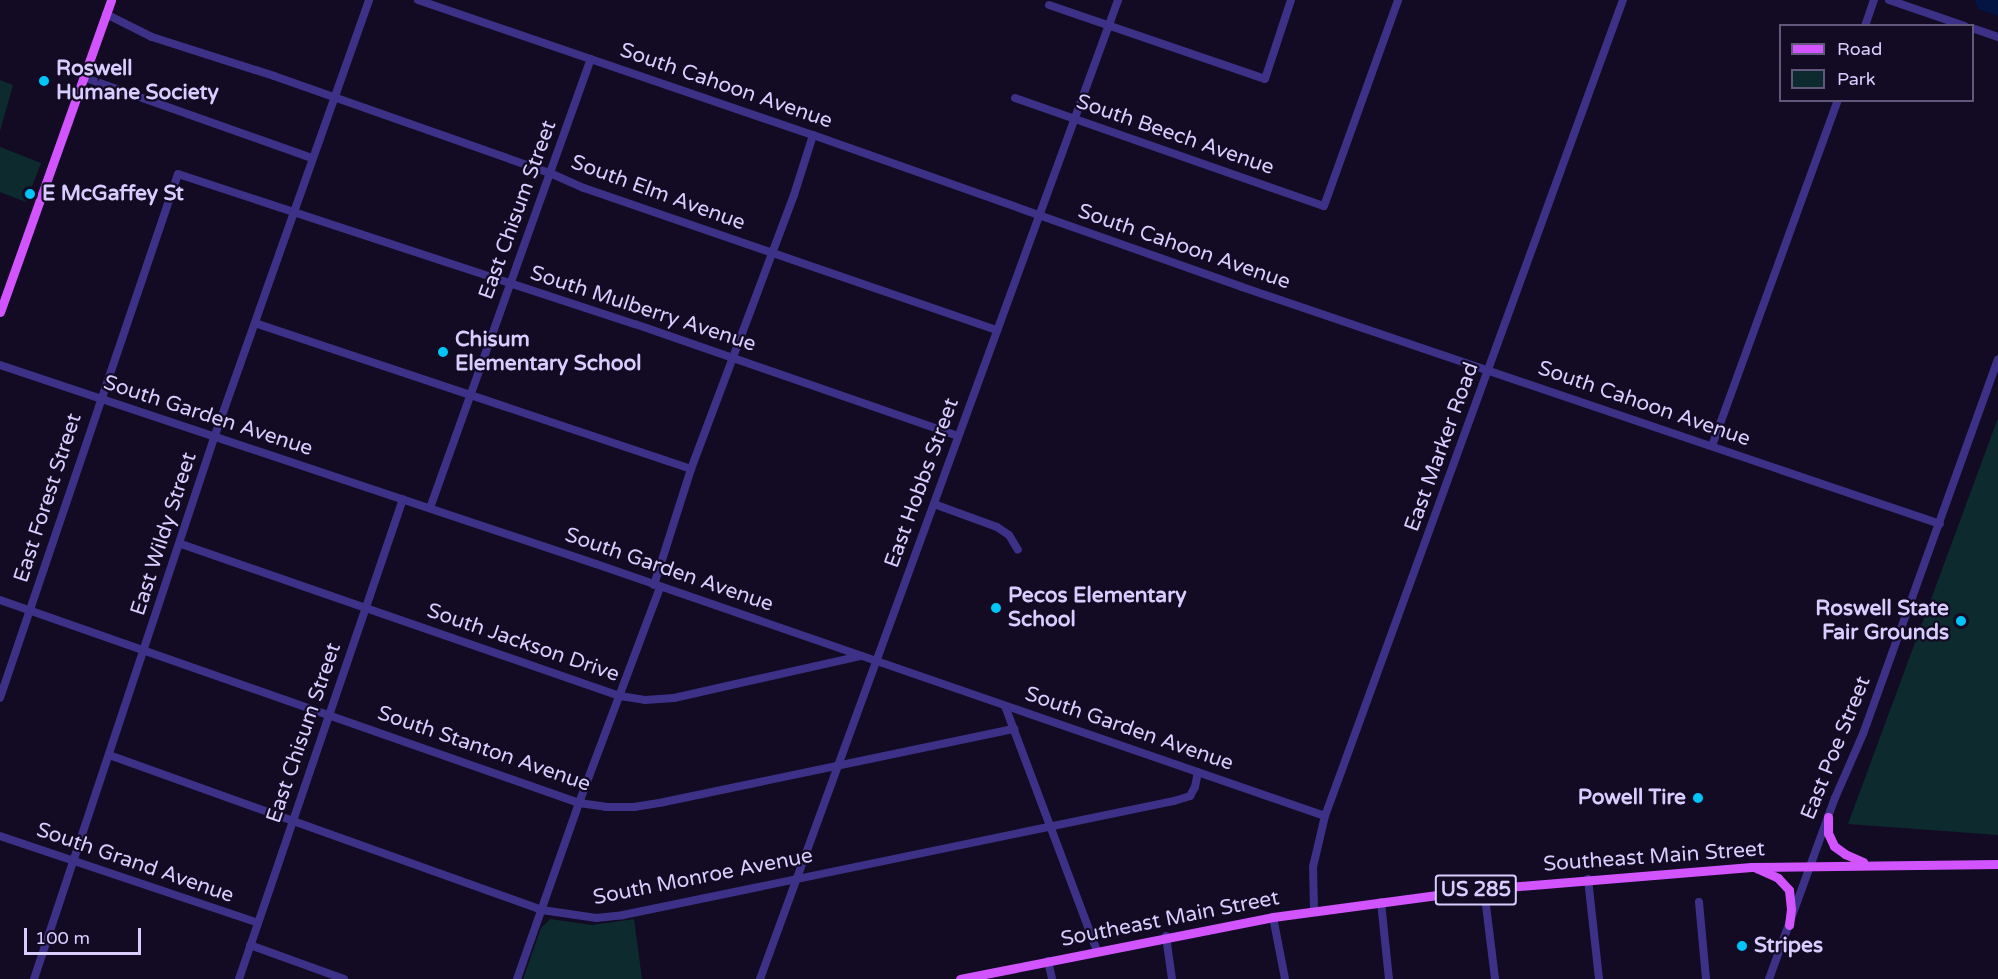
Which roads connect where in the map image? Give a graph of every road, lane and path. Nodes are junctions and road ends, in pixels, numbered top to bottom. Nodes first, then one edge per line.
1 (111, 0) edge
2 (369, 0) edge
3 (418, 0) edge
4 (1119, 0) edge
5 (1291, 0) edge
6 (1398, 0) edge
7 (1623, 0) edge
8 (1874, 0) edge
9 (1889, 0) edge
10 (1048, 5) dead end
11 (106, 14) junction
12 (1866, 24) edge
13 (1959, 24) edge
14 (1109, 26) junction
15 (1974, 29) edge
16 (1998, 37) edge
17 (591, 59) junction
18 (83, 77) junction
19 (335, 97) junction
20 (1015, 98) dead end
21 (1837, 102) edge
22 (1075, 119) junction
23 (813, 135) junction
24 (312, 158) junction
25 (550, 173) junction
26 (178, 174) joint
27 (293, 210) junction
28 (1040, 216) junction
29 (772, 253) junction
30 (511, 284) junction
31 (0, 312) edge
32 (255, 323) junction
33 (998, 330) junction
34 (733, 357) junction
35 (1998, 360) edge
36 (0, 365) edge
37 (1489, 370) junction
38 (470, 396) junction
39 (100, 399) junction
40 (958, 436) junction
41 (214, 438) junction
42 (1712, 446) junction
43 (691, 469) junction
44 (403, 499) junction
45 (934, 504) junction
46 (430, 508) junction
47 (1940, 524) junction
48 (181, 544) junction
49 (1018, 550) dead end
50 (657, 586) junction
51 (0, 600) edge
52 (366, 608) junction
53 (30, 610) junction
54 (146, 650) junction
55 (862, 655) junction
56 (877, 660) junction
57 (620, 696) junction
58 (0, 698) edge
59 (1005, 705) junction
60 (330, 715) junction
61 (1010, 730) junction
62 (109, 754) junction
63 (839, 766) junction
64 (1198, 772) junction
65 (579, 803) junction
66 (1325, 816) junction
67 (1828, 817) junction
68 (293, 820) junction
69 (1050, 826) junction
70 (0, 836) edge
71 (73, 861) junction
72 (1811, 864) junction
73 (1868, 864) junction
74 (1998, 864) edge
75 (1751, 867) junction
76 (797, 878) junction
77 (1588, 879) junction
78 (1484, 889) junction
79 (1381, 902) junction
80 (1699, 902) dead end
81 (542, 910) junction
82 (1314, 910) junction
83 (1273, 917) junction
84 (258, 923) junction
85 (1789, 925) junction
86 (1166, 936) junction
87 (250, 945) junction
88 (1097, 951) junction
89 (1048, 961) junction
90 (34, 979) edge
91 (239, 979) edge
92 (344, 979) edge
93 (517, 979) edge
94 (760, 979) edge
95 (960, 979) edge
96 (1053, 979) edge
97 (1172, 979) edge
98 (1285, 979) edge
99 (1389, 979) edge
100 (1495, 979) edge
101 (1599, 979) edge
102 (1707, 979) edge
103 (1769, 979) edge

1 - 11 main road
2 - 19 street, East Wildy Street
3 - 17 street, South Cahoon Avenue
4 - 14 street, East Hobbs Street
5 - 14 street
6 - 22 street, South Beech Avenue
7 - 37 street, East Marker Road
8 - 12 street
9 - 13 street
10 - 14 street
11 - 18 main road
11 - 19 street, South Elm Avenue
14 - 22 street, East Hobbs Street
15 - 16 street
17 - 23 street, South Cahoon Avenue
17 - 25 street, East Chisum Street
18 - 24 street
18 - 31 main road
19 - 24 street, East Wildy Street
19 - 25 street, South Elm Avenue
20 - 22 street, South Beech Avenue
21 - 42 street
22 - 28 street, East Hobbs Street
23 - 28 street, South Cahoon Avenue
23 - 29 street
24 - 27 street, East Wildy Street
25 - 29 street, South Elm Avenue
25 - 30 street, East Chisum Street
26 - 27 street, South Mulberry Avenue
26 - 39 street, East Forest Street
27 - 30 street, South Mulberry Avenue
27 - 32 street, East Wildy Street
28 - 33 street, East Hobbs Street
28 - 37 street, South Cahoon Avenue
29 - 33 street, South Elm Avenue
29 - 34 street
30 - 34 street, South Mulberry Avenue
30 - 38 street, East Chisum Street
32 - 38 street
32 - 41 street, East Wildy Street
33 - 40 street, East Hobbs Street
34 - 40 street, South Mulberry Avenue
34 - 43 street
35 - 47 street, East Poe Street
36 - 39 street, South Garden Avenue
37 - 42 street, South Cahoon Avenue
37 - 66 street, East Marker Road
38 - 43 street
38 - 46 street, East Chisum Street
39 - 41 street, South Garden Avenue
39 - 53 street, East Forest Street
40 - 45 street, East Hobbs Street
41 - 44 street, South Garden Avenue
41 - 48 street, East Wildy Street
42 - 47 street, South Cahoon Avenue
43 - 50 street
44 - 46 street, South Garden Avenue
44 - 52 street, East Chisum Street
45 - 49 street
45 - 56 street, East Hobbs Street
46 - 50 street, South Garden Avenue
47 - 67 street, East Poe Street
48 - 52 street, South Jackson Drive
48 - 54 street, East Wildy Street
50 - 55 street, South Garden Avenue
50 - 57 street
51 - 53 street, South Stanton Avenue
52 - 57 street, South Jackson Drive
52 - 60 street, East Chisum Street
53 - 54 street, South Stanton Avenue
53 - 58 street, East Forest Street
54 - 60 street, South Stanton Avenue
54 - 62 street, East Wildy Street
55 - 56 street, South Garden Avenue
55 - 57 street, South Jackson Drive
56 - 59 street, South Garden Avenue
56 - 63 street, East Hobbs Street
57 - 65 street
59 - 61 street
59 - 64 street, South Garden Avenue
60 - 65 street, South Stanton Avenue
60 - 68 street, East Chisum Street
61 - 63 street, South Stanton Avenue
61 - 69 street
62 - 68 street, South Monroe Avenue
62 - 71 street, East Wildy Street
63 - 65 street, South Stanton Avenue
63 - 76 street, East Hobbs Street
64 - 66 street, South Garden Avenue
64 - 69 street, South Monroe Avenue
65 - 81 street
66 - 82 street, East Marker Road
67 - 72 street, East Poe Street
67 - 73 main road
68 - 81 street, South Monroe Avenue
68 - 84 street, East Chisum Street
69 - 76 street, South Monroe Avenue
69 - 88 street
70 - 71 street, South Grand Avenue
71 - 84 street, South Grand Avenue
71 - 90 street, East Wildy Street
72 - 73 main road, Southeast Main Street / US 285
72 - 75 main road, Southeast Main Street / US 285
72 - 85 street, East Poe Street
73 - 74 main road, Southeast Main Street / US 285
75 - 77 main road, Southeast Main Street / US 285
75 - 85 main road
76 - 81 street, South Monroe Avenue
76 - 94 street, East Hobbs Street
77 - 78 main road, Southeast Main Street / US 285
77 - 101 street
78 - 79 main road, Southeast Main Street / US 285
78 - 100 street
79 - 82 main road, Southeast Main Street / US 285
79 - 99 street
80 - 102 street
81 - 93 street
82 - 83 main road, Southeast Main Street / US 285
83 - 86 main road, Southeast Main Street / US 285
83 - 98 street
84 - 87 street, East Chisum Street
85 - 103 street, East Poe Street
86 - 88 main road, Southeast Main Street / US 285
86 - 97 street
87 - 91 street, East Chisum Street
87 - 92 street
88 - 89 main road, Southeast Main Street / US 285
89 - 95 main road, Southeast Main Street / US 285
89 - 96 street

